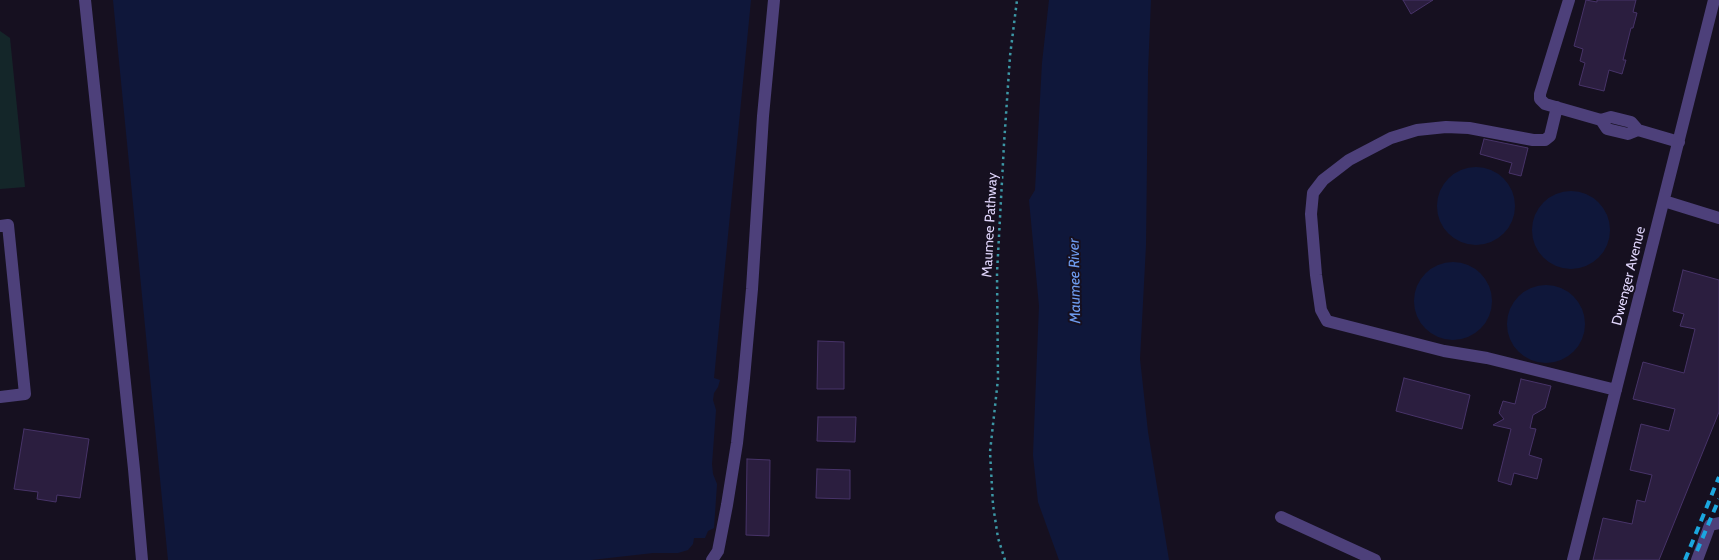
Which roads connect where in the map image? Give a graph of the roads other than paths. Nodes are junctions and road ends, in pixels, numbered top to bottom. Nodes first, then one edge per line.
1 (85, 0) edge
2 (774, 0) edge
3 (1569, 0) edge
4 (1714, 0) edge
5 (1557, 107) junction
6 (1678, 142) junction
7 (1664, 201) junction
8 (1719, 218) edge
9 (0, 226) edge
10 (1616, 390) junction
11 (0, 397) edge
12 (1281, 517) dead end
13 (1719, 523) edge
14 (1346, 547) junction
15 (142, 560) edge
16 (712, 560) edge
17 (1343, 560) edge
18 (1375, 560) edge
19 (1573, 560) edge
20 (1697, 560) edge

1 - 15 street
2 - 16 street
3 - 5 street
4 - 6 street, Dwenger Avenue
5 - 6 street
5 - 10 street
6 - 7 street, Dwenger Avenue
7 - 8 street
7 - 10 street, Dwenger Avenue
9 - 11 street
10 - 19 street, Dwenger Avenue
12 - 14 street
13 - 20 street
14 - 17 street
14 - 18 street

